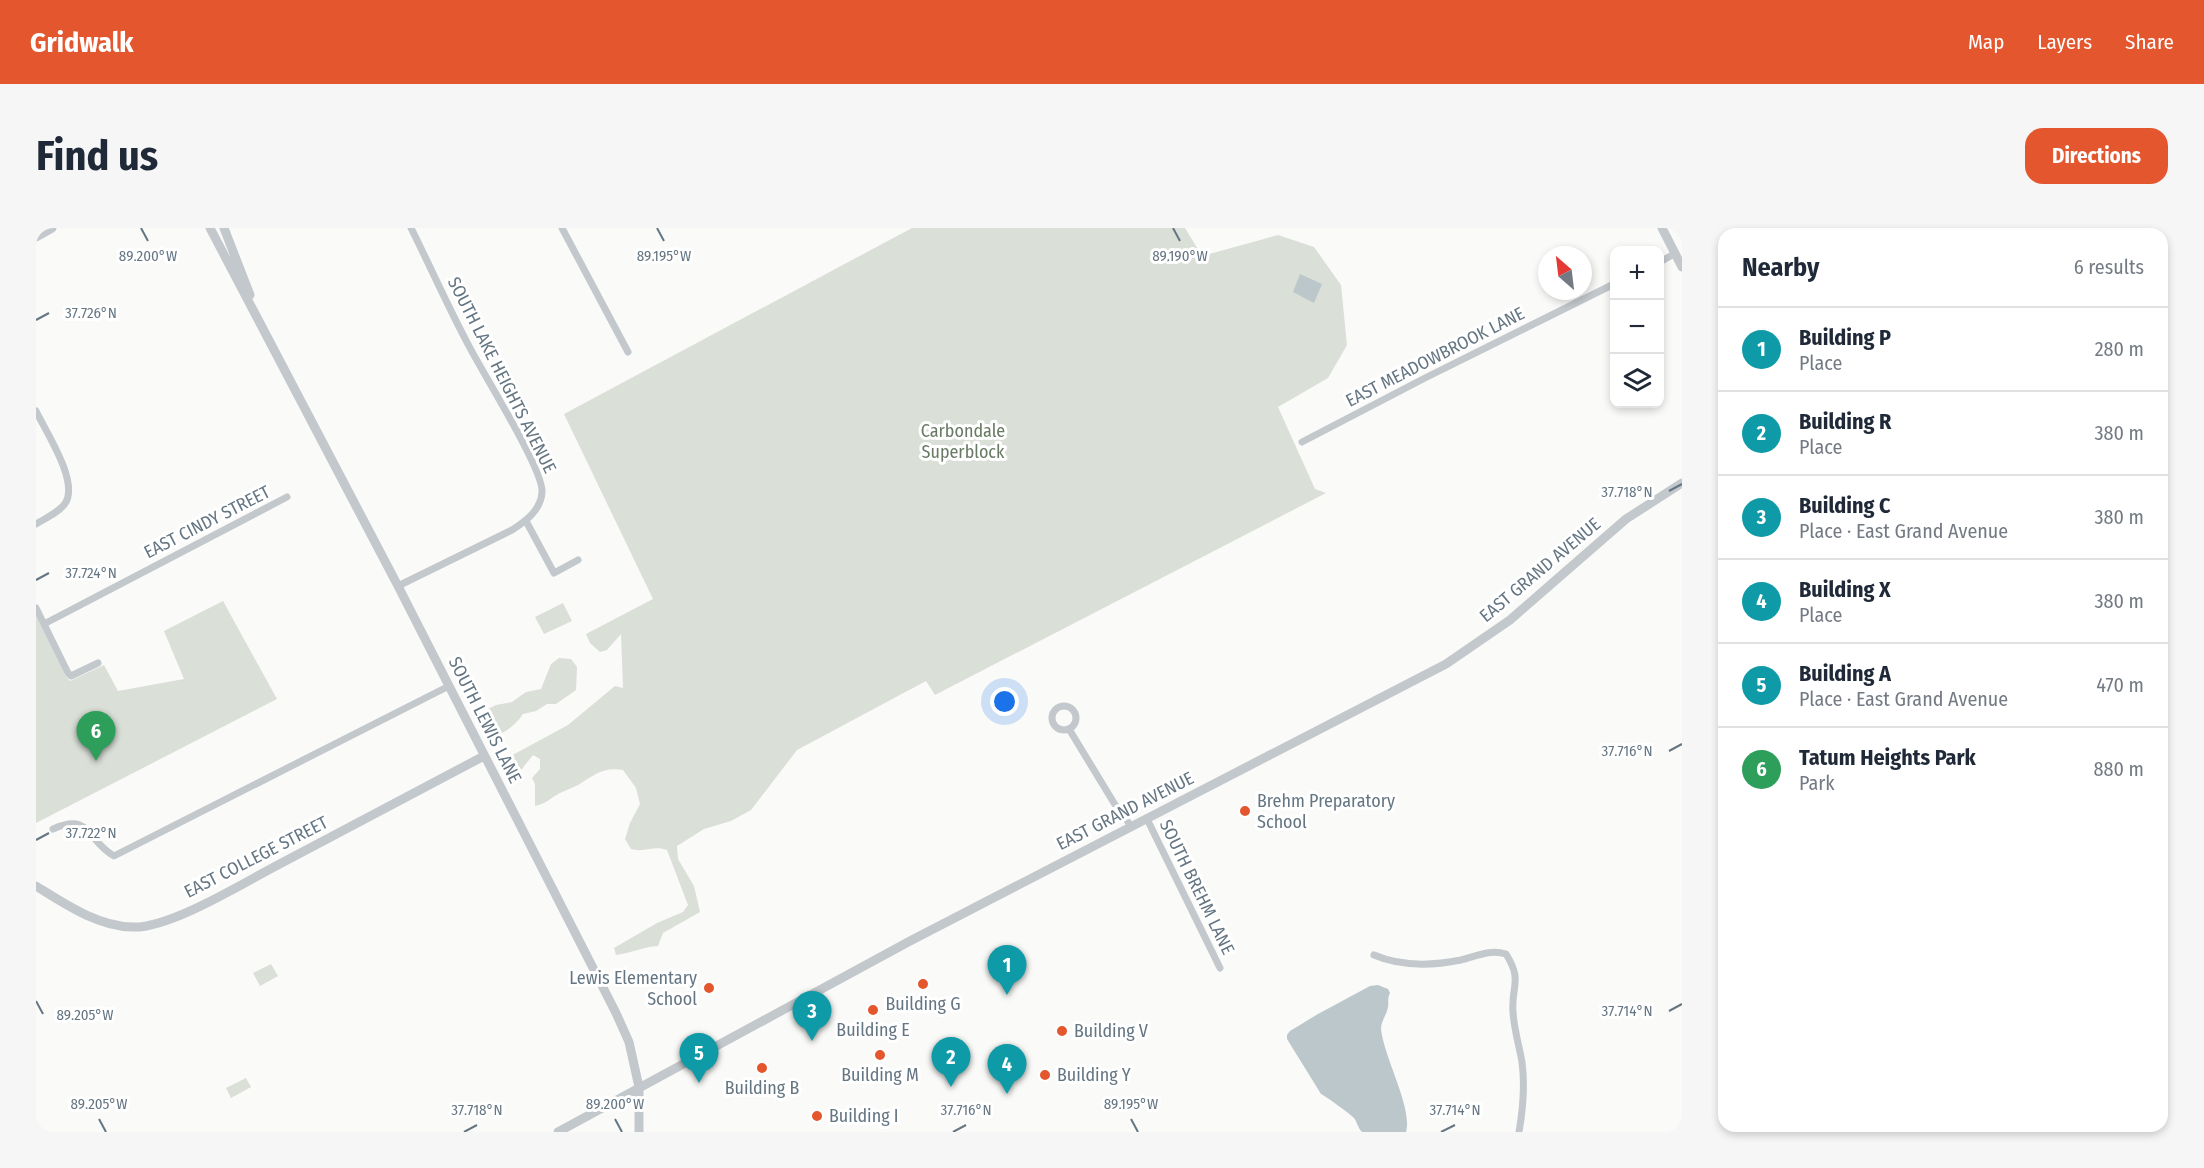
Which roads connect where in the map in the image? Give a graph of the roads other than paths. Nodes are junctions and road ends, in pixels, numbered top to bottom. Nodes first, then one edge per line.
1 (52, 228) edge
2 (210, 228) edge
3 (224, 228) edge
4 (411, 228) edge
5 (562, 228) edge
6 (1662, 228) edge
7 (36, 237) edge
8 (1674, 254) junction
9 (1664, 259) edge
10 (1682, 267) edge
11 (1610, 286) edge
12 (265, 333) junction
13 (628, 352) dead end
14 (36, 411) edge
15 (1302, 442) dead end
16 (1682, 483) edge
17 (288, 497) dead end
18 (526, 521) junction
19 (36, 524) edge
20 (578, 560) dead end
21 (398, 585) junction
22 (36, 608) edge
23 (44, 624) junction
24 (98, 663) dead end
25 (449, 686) junction
26 (1069, 729) dead end
27 (484, 756) junction
28 (1147, 819) junction
29 (1131, 826) junction
30 (53, 829) dead end
31 (36, 886) edge
32 (1374, 955) dead end
33 (1220, 968) dead end
34 (639, 1087) junction
35 (558, 1132) edge
36 (639, 1132) edge
37 (1519, 1132) edge

1 - 7 street
2 - 12 street, SOUTH LEWIS LANE
3 - 12 street, SOUTH LEWIS LANE
4 - 18 street, SOUTH LAKE HEIGHTS AVENUE
5 - 13 street
6 - 8 street
8 - 9 street
8 - 10 street
11 - 15 street, EAST MEADOWBROOK LANE
12 - 21 street, SOUTH LEWIS LANE
14 - 19 street
16 - 28 street, EAST GRAND AVENUE
17 - 23 street, EAST CINDY STREET
18 - 20 street
18 - 21 street
21 - 25 street, SOUTH LEWIS LANE
22 - 23 street
23 - 24 street
25 - 27 street, SOUTH LEWIS LANE
25 - 30 street
26 - 29 street
27 - 31 street, EAST COLLEGE STREET
27 - 34 street, SOUTH LEWIS LANE
28 - 29 street, EAST GRAND AVENUE
28 - 33 street, SOUTH BREHM LANE
29 - 34 street, EAST GRAND AVENUE
32 - 37 street
34 - 35 street, EAST GRAND AVENUE
34 - 36 street, SOUTH LEWIS LANE

